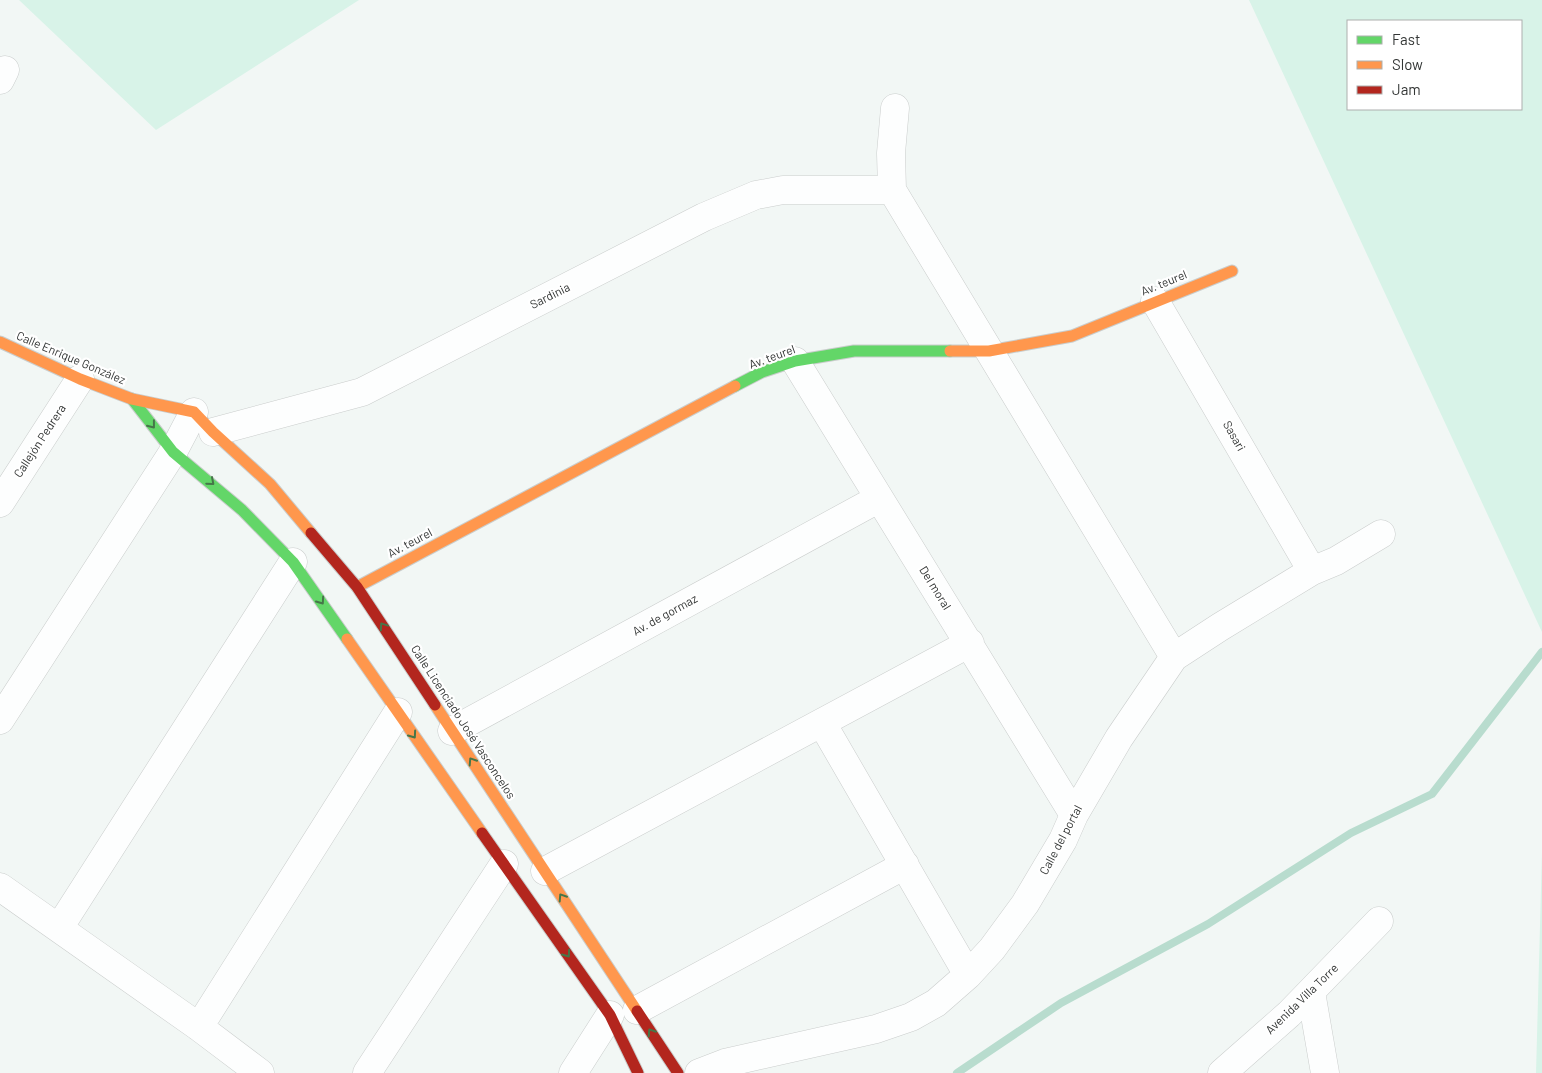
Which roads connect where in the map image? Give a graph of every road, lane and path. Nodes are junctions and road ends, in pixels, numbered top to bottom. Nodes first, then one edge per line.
1 (895, 108) dead end
2 (892, 190) junction
3 (1232, 271) dead end
4 (1155, 301) junction
5 (0, 342) edge
6 (989, 351) junction
7 (795, 361) junction
8 (80, 379) junction
9 (132, 399) junction
10 (194, 412) junction
11 (213, 432) junction
12 (173, 452) junction
13 (878, 499) junction
14 (0, 503) edge
15 (1381, 534) dead end
16 (293, 562) junction
17 (1312, 571) junction
18 (357, 587) junction
19 (970, 643) junction
20 (1174, 657) junction
21 (398, 712) junction
22 (0, 720) edge
23 (822, 723) junction
24 (452, 731) junction
25 (1074, 815) junction
26 (504, 864) junction
27 (905, 865) junction
28 (545, 871) junction
29 (0, 887) edge
30 (1379, 921) dead end
31 (59, 928) junction
32 (968, 975) junction
33 (1311, 992) junction
34 (637, 1010) junction
35 (610, 1015) junction
36 (199, 1028) junction
37 (260, 1073) edge
38 (367, 1073) edge
39 (573, 1073) edge
40 (638, 1073) edge
41 (678, 1073) edge
42 (699, 1073) edge
43 (1222, 1073) edge
44 (1325, 1073) edge

1 - 2 street
2 - 6 street
2 - 11 street, Sardinia
3 - 4 street, Av. teurel
4 - 6 street, Av. teurel
4 - 17 street, Sasari
5 - 8 street, Calle Enrique González
6 - 7 street, Av. teurel
6 - 20 street
7 - 13 street, Del moral
7 - 18 street, Av. teurel
8 - 9 street, Calle Enrique González
8 - 14 street, Callejón Pedrera
9 - 10 street, Calle Enrique González
9 -> 12 street
10 - 11 street, Calle Licenciado José Vasconcelos
10 - 12 street
11 - 18 street, Calle Licenciado José Vasconcelos
12 -> 16 street
12 - 22 street
13 - 19 street, Del moral
13 - 24 street, Av. de gormaz
15 - 17 street, Calle del portal
16 -> 21 street
16 - 31 street
17 - 20 street, Calle del portal
24 -> 18 street, Calle Licenciado José Vasconcelos
19 - 23 street
19 - 25 street, Del moral
20 - 25 street, Calle del portal
21 -> 26 street
21 - 36 street
23 - 27 street
23 - 28 street
28 -> 24 street, Calle Licenciado José Vasconcelos
25 - 32 street, Calle del portal
26 -> 35 street
26 - 38 street
27 - 32 street
27 - 34 street
34 -> 28 street, Calle Licenciado José Vasconcelos
29 - 31 street
30 - 33 street, Avenida Villa Torre
31 - 36 street
32 - 42 street, Calle del portal
33 - 43 street, Avenida Villa Torre
33 - 44 street
41 -> 34 street, Calle Licenciado José Vasconcelos
35 - 39 street
35 - 40 street
36 - 37 street

